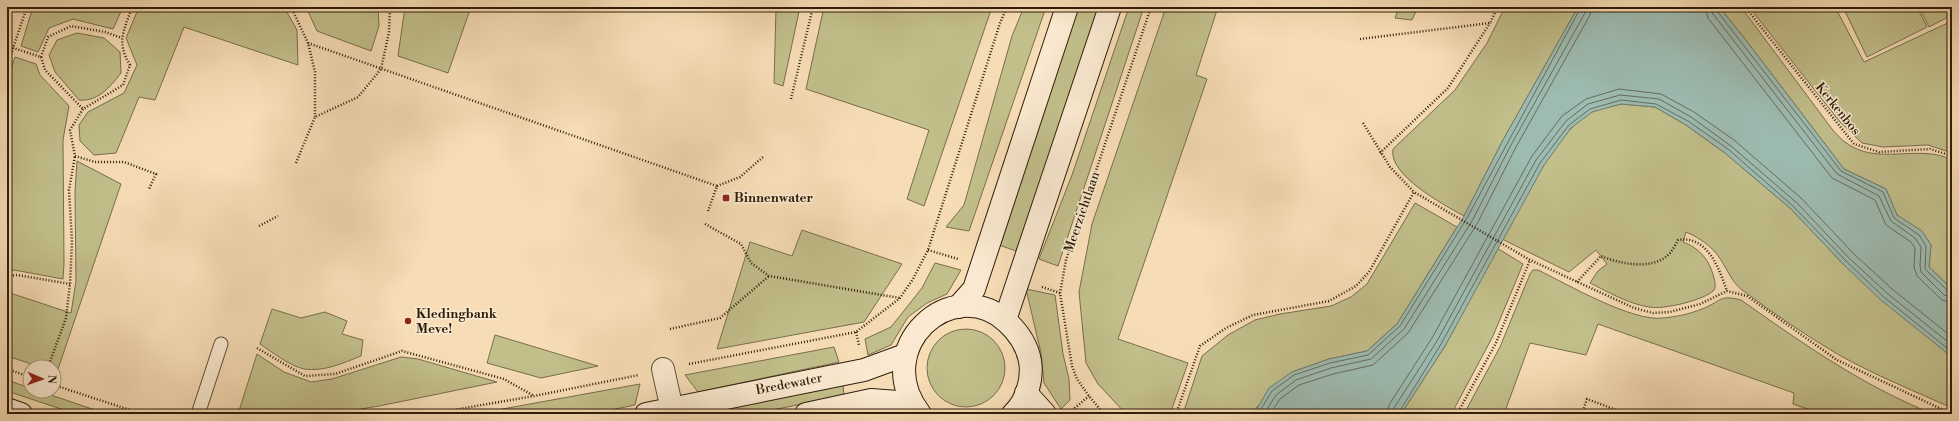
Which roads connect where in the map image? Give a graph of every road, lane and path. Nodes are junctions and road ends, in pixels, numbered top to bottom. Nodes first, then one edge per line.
1 (27, 7) edge
2 (132, 7) edge
3 (291, 7) edge
4 (390, 7) edge
5 (813, 7) edge
6 (1007, 7) edge
7 (1067, 7) edge
8 (1110, 7) edge
9 (1151, 7) edge
10 (1498, 7) edge
11 (1745, 7) edge
12 (1490, 23) junction
13 (122, 38) junction
14 (1360, 39) dead end
15 (308, 43) junction
16 (7, 46) edge
17 (14, 48) junction
18 (41, 57) junction
19 (7, 66) edge
20 (381, 69) junction
21 (791, 99) dead end
22 (84, 109) junction
23 (315, 117) junction
24 (1363, 123) dead end
25 (1380, 153) junction
26 (75, 156) junction
27 (1952, 156) edge
28 (763, 157) dead end
29 (296, 163) dead end
30 (717, 186) junction
31 (149, 189) dead end
32 (1414, 192) junction
33 (708, 211) dead end
34 (278, 216) dead end
35 (705, 224) dead end
36 (259, 226) dead end
37 (1530, 260) junction
38 (7, 276) edge
39 (769, 276) junction
40 (1577, 282) junction
41 (70, 284) junction
42 (1727, 291) junction
43 (900, 298) junction
44 (958, 307) junction
45 (1005, 320) junction
46 (670, 329) dead end
47 (221, 344) dead end
48 (257, 348) dead end
49 (905, 355) junction
50 (51, 359) edge
51 (7, 369) edge
52 (663, 369) junction
53 (22, 374) edge
54 (62, 389) edge
55 (1026, 394) junction
56 (534, 396) junction
57 (1088, 396) junction
58 (915, 408) edge
59 (7, 409) edge
60 (673, 411) edge
61 (21, 414) edge
62 (142, 414) edge
63 (198, 414) edge
64 (430, 414) edge
65 (646, 414) edge
66 (806, 414) edge
67 (1013, 414) edge
68 (1045, 414) edge
69 (1068, 414) edge
70 (1104, 414) edge
71 (1176, 414) edge
72 (1457, 414) edge
73 (1582, 414) edge
74 (1628, 414) edge
75 (1952, 414) edge

1 - 17 path
2 - 13 path
3 - 15 path
4 - 20 path
5 - 21 path
6 - 43 path
7 - 44 street
8 - 45 street
9 - 57 path, Meerzichtlaan
10 - 12 path
11 - 27 path, Kerkenbos
12 - 14 path
12 - 25 path
13 - 18 path
13 - 22 path
15 - 20 path
15 - 23 path
16 - 17 path
17 - 18 path
17 - 19 path
18 - 22 path
20 - 23 path
20 - 30 path
22 - 26 path
23 - 29 path
24 - 25 path
25 - 32 path
26 - 31 path
26 - 41 path
28 - 30 path
30 - 33 path
32 - 37 path
32 - 71 path
34 - 36 path
35 - 39 path
37 - 40 path
37 - 72 path
38 - 41 path
39 - 43 path
39 - 46 path
40 - 42 path
40 - 42 path
41 - 50 path
42 - 75 path
43 - 52 path
44 - 45 street
44 - 49 street
45 - 55 street
47 - 63 lane
48 - 56 path
49 - 58 street
49 - 60 street, Bredewater
51 - 53 path
52 - 56 path
52 - 60 street
54 - 62 path
55 - 67 street
55 - 68 street
56 - 64 path
57 - 69 path
57 - 70 path, Meerzichtlaan
58 - 66 street
59 - 61 street
60 - 65 street, Bredewater
73 - 74 path

